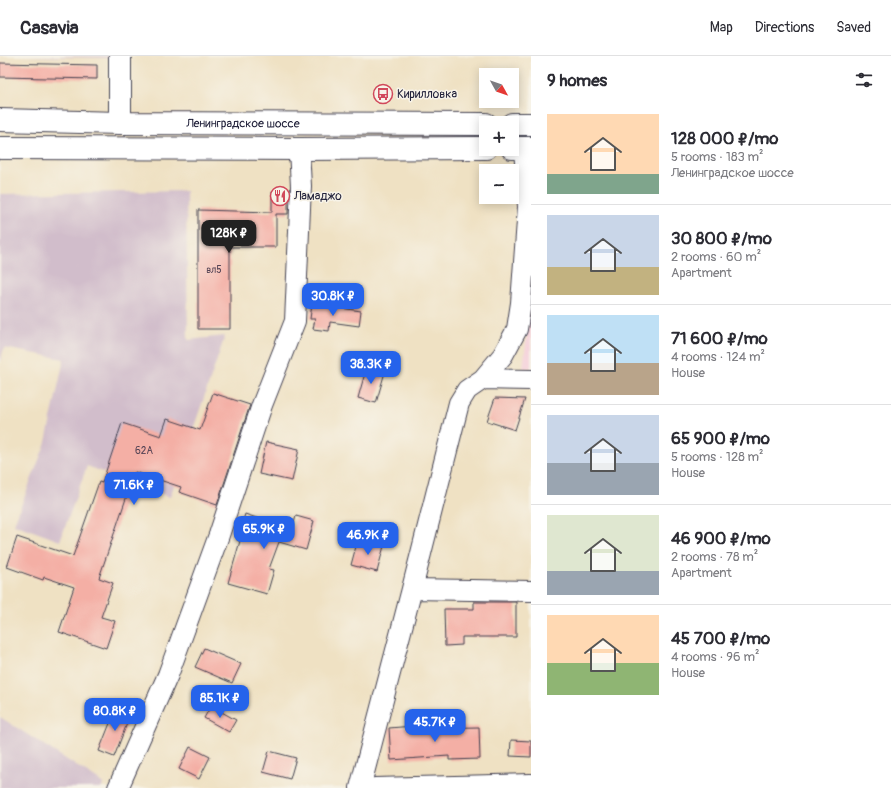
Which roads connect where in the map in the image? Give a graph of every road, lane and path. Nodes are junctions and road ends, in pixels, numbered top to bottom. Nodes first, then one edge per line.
1 (120, 56) edge
2 (0, 120) edge
3 (120, 123) junction
4 (479, 124) edge
5 (519, 124) edge
6 (531, 124) edge
7 (0, 148) edge
8 (479, 148) edge
9 (522, 148) edge
10 (299, 150) junction
11 (483, 379) junction
12 (531, 380) edge
13 (412, 589) junction
14 (531, 591) edge
15 (531, 784) edge
16 (118, 788) edge
17 (360, 788) edge
18 (375, 788) edge

1 - 3 main road
2 - 3 main road, Ленинградское шоссе
3 - 4 main road, Ленинградское шоссе
5 - 6 main road
7 - 10 main road
8 - 10 main road
9 - 11 street
10 - 16 street
11 - 12 street
11 - 13 street
13 - 14 street
13 - 17 street
15 - 18 street

